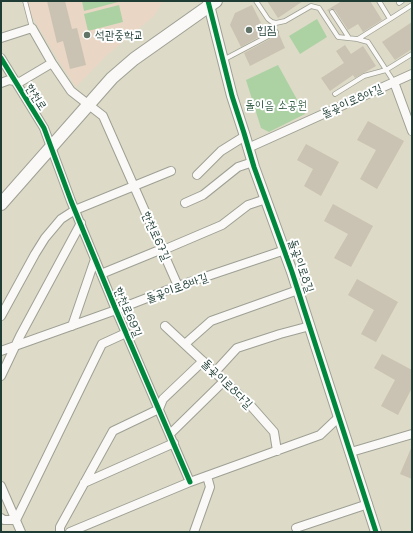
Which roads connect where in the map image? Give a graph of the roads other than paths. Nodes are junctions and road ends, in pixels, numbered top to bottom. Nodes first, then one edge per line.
1 (25, 1) edge
2 (256, 1) edge
3 (379, 1) edge
4 (211, 2) edge
5 (412, 5) edge
6 (332, 12) dead end
7 (390, 19) junction
8 (32, 28) junction
9 (276, 32) dead end
10 (2, 36) edge
11 (348, 38) junction
12 (358, 39) junction
13 (412, 54) edge
14 (1, 58) edge
15 (223, 60) junction
16 (52, 63) junction
17 (386, 70) junction
18 (412, 74) edge
19 (15, 82) junction
20 (394, 82) junction
21 (1, 83) edge
22 (335, 94) dead end
23 (89, 104) junction
24 (412, 131) edge
25 (244, 136) junction
26 (52, 148) junction
27 (248, 148) junction
28 (253, 162) junction
29 (171, 171) dead end
30 (197, 175) dead end
31 (134, 186) junction
32 (266, 199) junction
33 (185, 203) dead end
34 (1, 204) edge
35 (75, 210) junction
36 (81, 223) junction
37 (162, 249) junction
38 (285, 250) junction
39 (95, 259) junction
40 (101, 274) junction
41 (178, 286) junction
42 (298, 290) junction
43 (116, 310) junction
44 (1, 316) edge
45 (72, 326) junction
46 (165, 326) dead end
47 (310, 326) junction
48 (126, 333) junction
49 (185, 344) junction
50 (14, 346) junction
51 (1, 351) edge
52 (203, 360) junction
53 (215, 372) junction
54 (1, 376) edge
55 (224, 381) junction
56 (159, 410) junction
57 (339, 416) junction
58 (170, 434) junction
59 (412, 434) edge
60 (174, 443) junction
61 (277, 451) junction
62 (351, 452) junction
63 (207, 476) junction
64 (190, 482) junction
65 (84, 483) junction
66 (1, 486) edge
67 (368, 504) junction
68 (1, 518) edge
69 (16, 520) junction
70 (296, 528) dead end
71 (22, 532) edge
72 (60, 532) edge
73 (70, 532) edge
74 (194, 532) edge
75 (376, 532) edge

1 - 8 lane
2 - 11 lane
3 - 7 lane
4 - 15 street, 돌곶이로8길
4 - 23 main road
5 - 7 lane
6 - 11 lane
7 - 12 lane
8 - 10 street
8 - 16 street, 한천로67길
9 - 15 lane
11 - 12 lane
12 - 17 lane
13 - 17 lane
14 - 19 street, 한천로
15 - 25 street, 돌곶이로8길
16 - 19 street
16 - 23 street, 한천로67길
17 - 20 lane
17 - 22 lane
18 - 20 street, 돌곶이로8아길
19 - 21 street
19 - 26 street, 한천로
20 - 24 street
20 - 27 street, 돌곶이로8아길
23 - 26 main road
23 - 31 street, 한천로67길
25 - 27 street, 돌곶이로8길
25 - 30 street
26 - 34 main road
26 - 35 street, 한천로69길
27 - 28 street, 돌곶이로8길
28 - 32 street, 돌곶이로8길
28 - 33 street
29 - 31 street
31 - 35 street
31 - 37 street, 한천로67길
32 - 37 street
32 - 38 street, 돌곶이로8길
35 - 36 street, 한천로69길
35 - 44 street
36 - 39 street, 한천로69길
36 - 50 street
37 - 40 street
37 - 41 street, 한천로67길
38 - 41 street, 돌곶이로8바길
38 - 42 street, 돌곶이로8길
39 - 40 street, 한천로69길
39 - 45 street
40 - 43 street, 한천로69길
41 - 43 street, 돌곶이로8바길
42 - 47 street, 돌곶이로8길
42 - 49 street, 돌곶이로8길
43 - 45 street, 돌곶이로8바길
43 - 48 street, 한천로69길
45 - 50 street, 돌곶이로8바길
46 - 49 street, 돌곶이로8다길
47 - 53 street
47 - 57 street, 돌곶이로8길
48 - 56 street, 한천로69길
48 - 69 street, 한천로69길
49 - 52 street, 돌곶이로8다길
50 - 51 street, 돌곶이로8바길
50 - 54 street
52 - 53 street, 돌곶이로8다길
52 - 56 street
53 - 55 street, 돌곶이로8다길
55 - 58 street
55 - 61 street, 돌곶이로8다길
56 - 58 street, 한천로69길
56 - 65 street
57 - 61 street
57 - 62 street, 돌곶이로8길
58 - 60 street, 한천로69길
59 - 62 street
60 - 64 street, 한천로69길
60 - 65 street
61 - 63 street
62 - 67 street, 돌곶이로8길
63 - 64 street
63 - 74 street
64 - 73 street
65 - 72 street
66 - 69 street
67 - 70 street
67 - 75 street, 돌곶이로8길
68 - 69 street
69 - 71 street

